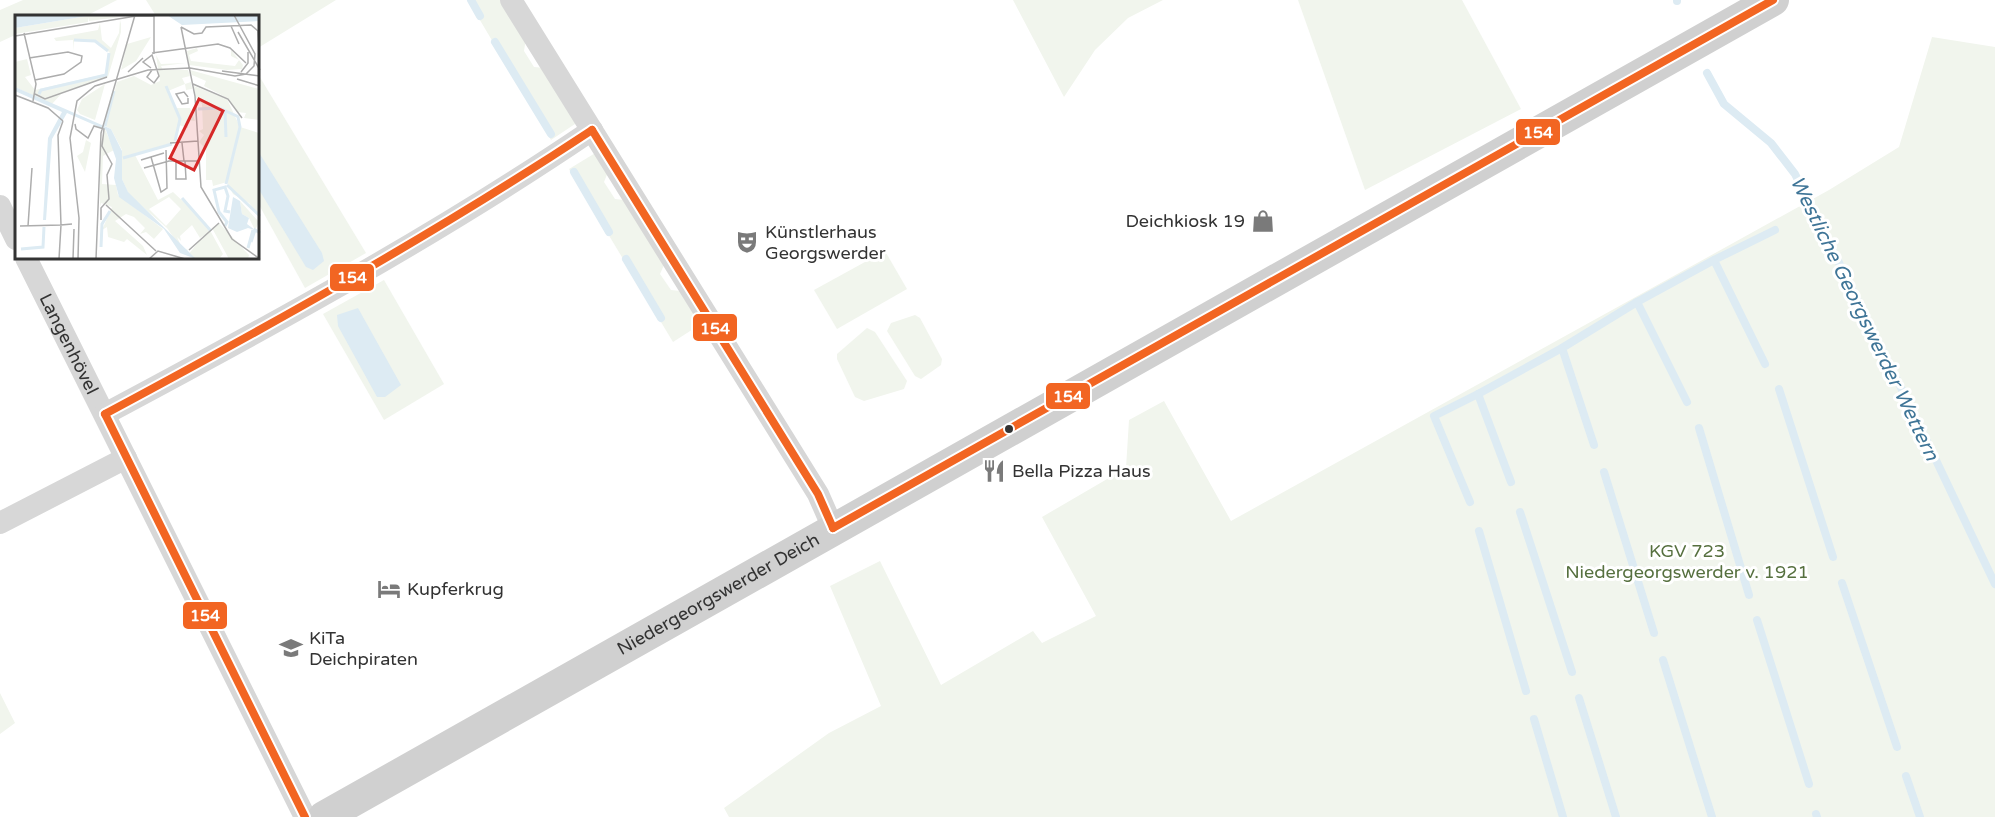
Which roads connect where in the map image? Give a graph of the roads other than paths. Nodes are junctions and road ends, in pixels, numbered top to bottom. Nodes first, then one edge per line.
1 (511, 0) edge
2 (1773, 0) edge
3 (592, 130) junction
4 (0, 206) edge
5 (15, 237) edge
6 (27, 260) edge
7 (105, 414) junction
8 (126, 458) junction
9 (0, 523) edge
10 (833, 528) junction
11 (305, 817) edge
12 (324, 817) edge

1 - 3 street
2 - 10 street, Niedergeorgswerder Deich
3 - 7 street
3 - 10 street
4 - 5 street
6 - 7 street, Langenhövel
7 - 8 street, Langenhövel
8 - 9 street
8 - 11 street, Langenhövel
10 - 12 street, Niedergeorgswerder Deich

